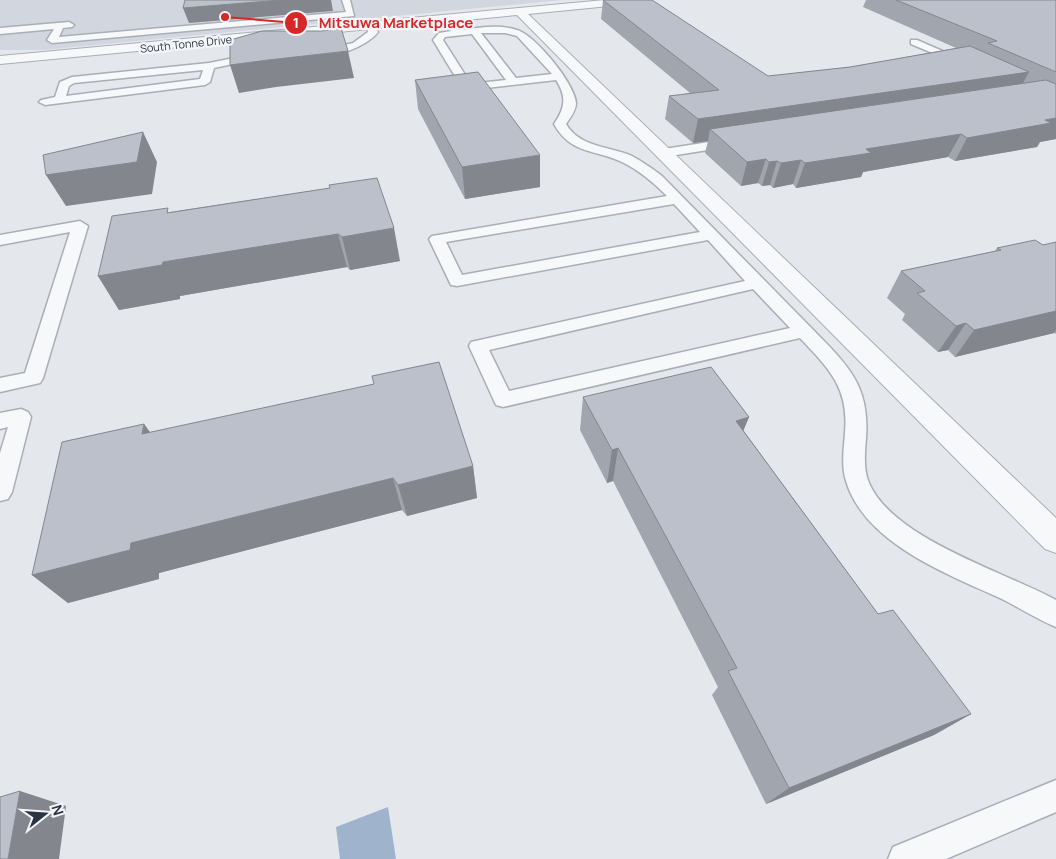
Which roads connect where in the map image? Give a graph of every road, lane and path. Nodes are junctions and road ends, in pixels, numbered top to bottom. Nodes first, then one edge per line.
1 (346, 0) edge
2 (640, 0) edge
3 (520, 11) junction
4 (447, 18) junction
5 (79, 24) dead end
6 (60, 26) junction
7 (370, 26) junction
8 (0, 31) edge
9 (474, 31) junction
10 (457, 33) junction
11 (914, 42) dead end
12 (266, 44) junction
13 (309, 53) edge
14 (0, 60) edge
15 (208, 66) junction
16 (975, 68) edge
17 (558, 77) junction
18 (514, 82) junction
19 (60, 99) junction
20 (45, 102) dead end
21 (752, 139) edge
22 (664, 153) junction
23 (677, 199) junction
24 (711, 235) junction
25 (0, 240) edge
26 (757, 283) junction
27 (803, 331) junction
28 (0, 385) edge
29 (0, 421) edge
30 (0, 492) edge
31 (1056, 539) edge
32 (1056, 614) edge
33 (1056, 796) edge
34 (905, 859) edge

1 - 6 lane
2 - 3 street, South Tonne Drive
3 - 4 street, South Tonne Drive
3 - 22 street
4 - 7 street, South Tonne Drive
4 - 10 lane
5 - 6 lane
6 - 8 lane
7 - 12 street, South Tonne Drive
7 - 13 lane
9 - 10 lane
9 - 17 lane
9 - 18 lane
10 - 18 lane
11 - 16 lane
12 - 14 street, South Tonne Drive
12 - 15 lane
15 - 19 lane
15 - 19 lane
17 - 18 lane
17 - 23 lane
19 - 20 lane
21 - 22 lane
22 - 31 street
23 - 24 lane
23 - 24 lane
24 - 26 lane
25 - 28 lane
26 - 27 lane
26 - 27 lane
27 - 32 lane
29 - 30 lane
33 - 34 lane

